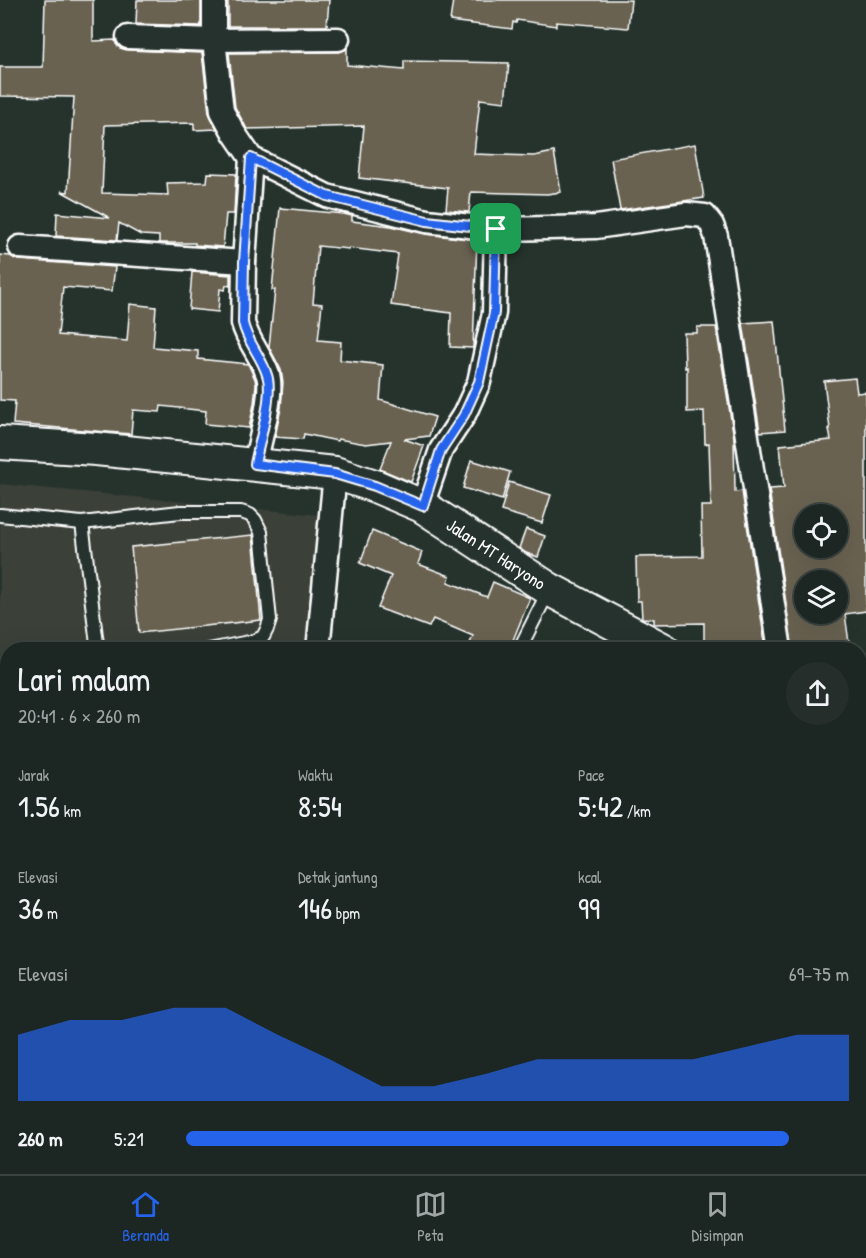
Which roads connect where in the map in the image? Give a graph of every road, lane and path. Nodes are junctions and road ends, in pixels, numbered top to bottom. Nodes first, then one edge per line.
1 (214, 0) edge
2 (128, 37) dead end
3 (338, 39) dead end
4 (214, 40) junction
5 (251, 158) junction
6 (496, 229) junction
7 (20, 247) dead end
8 (244, 262) junction
9 (0, 444) edge
10 (255, 464) junction
11 (335, 474) junction
12 (423, 506) junction
13 (0, 515) edge
14 (82, 523) junction
15 (549, 589) junction
16 (97, 642) edge
17 (249, 642) edge
18 (319, 642) edge
19 (523, 642) edge
20 (649, 642) edge
21 (779, 642) edge

1 - 4 street
2 - 4 street
3 - 4 street
4 - 5 street
5 - 6 street
5 - 8 street
6 - 12 street
6 - 21 street
7 - 8 street
8 - 10 street
9 - 10 main road, Jalan MT Haryono
10 - 11 main road, Jalan MT Haryono
11 - 12 main road, Jalan MT Haryono
11 - 18 street
12 - 15 main road, Jalan MT Haryono
13 - 14 lane
14 - 16 lane
14 - 17 lane
15 - 19 lane
15 - 20 main road, Jalan MT Haryono

